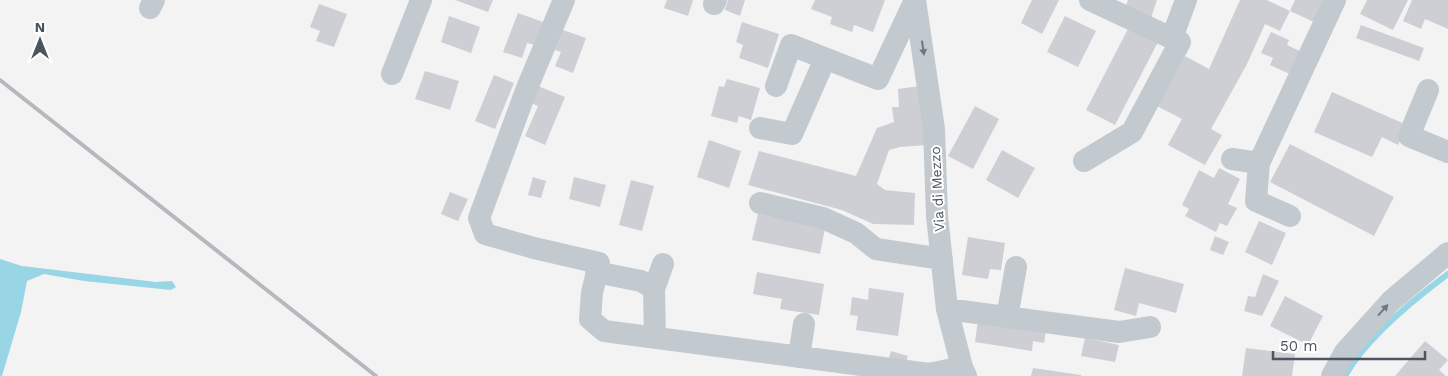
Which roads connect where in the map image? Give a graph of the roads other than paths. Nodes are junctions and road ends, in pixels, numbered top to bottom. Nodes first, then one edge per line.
1 (421, 0) edge
2 (564, 0) edge
3 (915, 0) edge
4 (1090, 0) edge
5 (1186, 0) edge
6 (1335, 0) edge
7 (1172, 38) junction
8 (825, 59) junction
9 (392, 74) dead end
10 (776, 86) dead end
11 (1428, 90) dead end
12 (760, 128) dead end
13 (1448, 152) edge
14 (1232, 159) dead end
15 (1084, 161) dead end
16 (1259, 163) junction
17 (760, 203) dead end
18 (1290, 216) dead end
19 (1448, 253) edge
20 (942, 259) junction
21 (663, 264) dead end
22 (1016, 267) dead end
23 (596, 272) junction
24 (654, 289) junction
25 (947, 309) junction
26 (1007, 317) junction
27 (804, 324) dead end
28 (1150, 327) dead end
29 (655, 338) junction
30 (799, 357) junction
31 (964, 372) edge
32 (1332, 376) edge

1 - 9 street
2 - 23 street
3 - 8 street
3 -> 20 street, Via di Mezzo
4 - 7 street
5 - 7 street
6 - 16 street
7 - 15 street
8 - 10 street
8 - 12 street
11 - 13 street
14 - 16 street
16 - 18 street
17 - 20 street
32 -> 19 street
20 - 25 street, Via di Mezzo
21 - 24 street
22 - 26 street
23 - 24 street
23 - 29 street
24 - 29 street
25 - 26 street
25 - 31 street, Via di Mezzo
26 - 28 street
27 - 30 street
29 - 30 street
30 - 31 street

